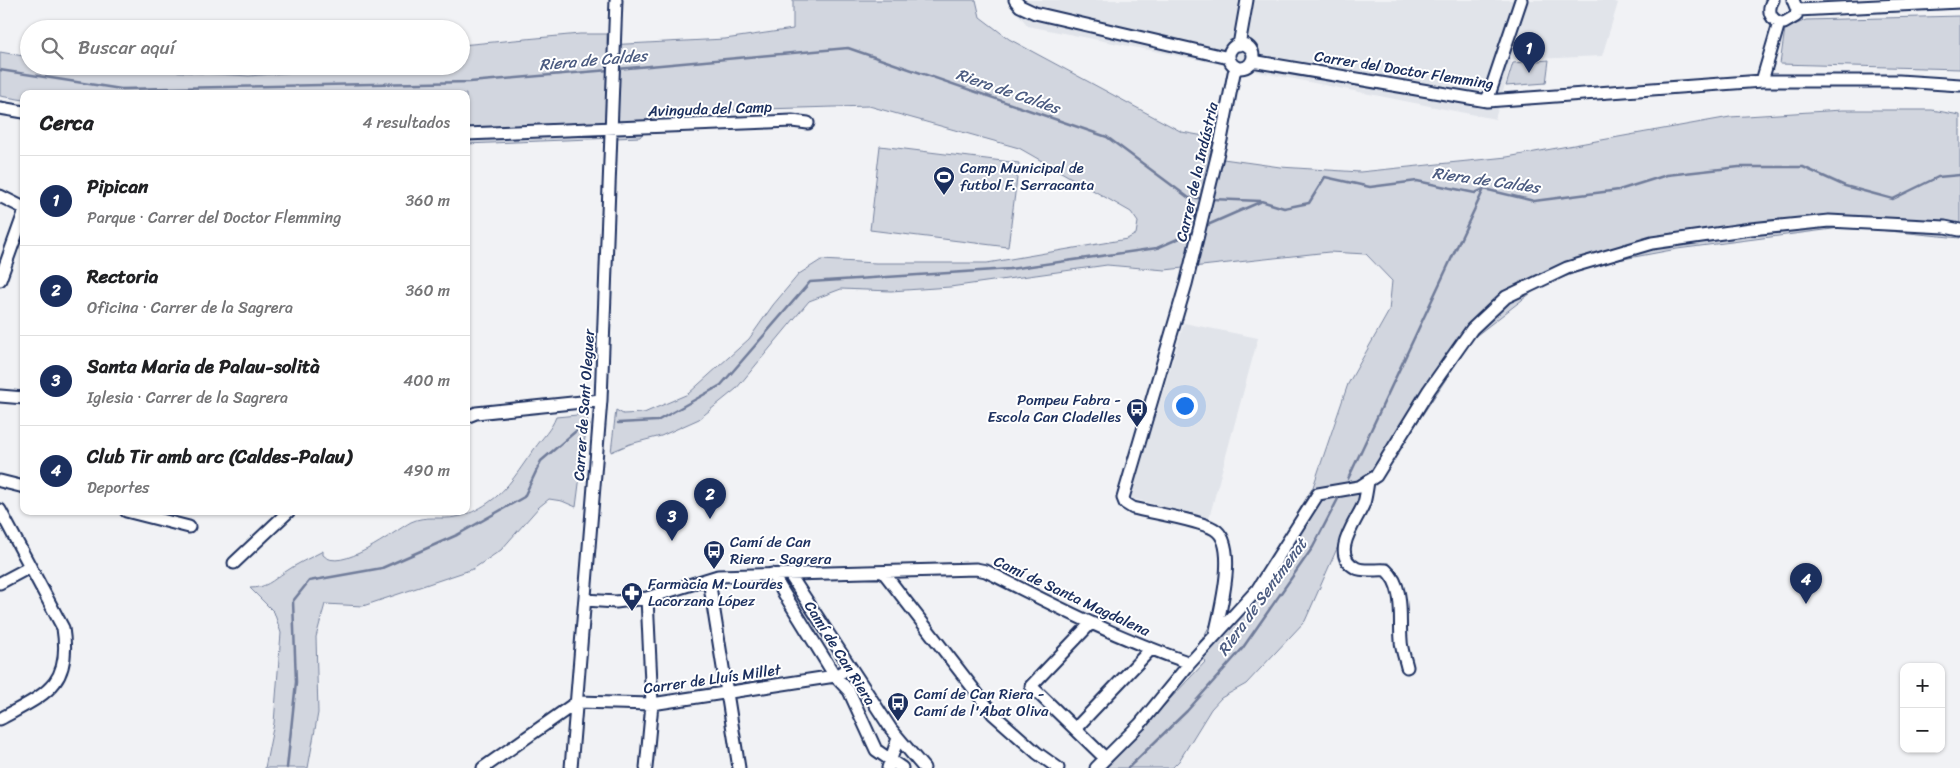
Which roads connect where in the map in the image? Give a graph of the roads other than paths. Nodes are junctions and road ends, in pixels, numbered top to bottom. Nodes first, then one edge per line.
1 (616, 0) edge
2 (1015, 0) edge
3 (1247, 0) edge
4 (1520, 0) edge
5 (1773, 0) edge
6 (1960, 2) edge
7 (1795, 5) edge
8 (1778, 23) junction
9 (1239, 45) junction
10 (1230, 58) junction
11 (1252, 61) junction
12 (1237, 68) junction
13 (1762, 81) junction
14 (1960, 85) edge
15 (1487, 101) junction
16 (0, 108) edge
17 (20, 111) edge
18 (808, 123) dead end
19 (612, 128) junction
20 (470, 134) edge
21 (0, 196) edge
22 (20, 206) edge
23 (20, 224) edge
24 (1960, 230) edge
25 (0, 280) edge
26 (0, 396) edge
27 (20, 398) edge
28 (601, 400) junction
29 (470, 415) edge
30 (0, 481) edge
31 (1368, 481) junction
32 (20, 486) edge
33 (0, 510) edge
34 (142, 515) edge
35 (285, 515) edge
36 (188, 527) dead end
37 (234, 563) dead end
38 (30, 567) junction
39 (884, 573) junction
40 (772, 574) junction
41 (790, 574) junction
42 (709, 580) junction
43 (0, 583) edge
44 (647, 598) junction
45 (585, 600) junction
46 (1090, 624) junction
47 (1214, 636) junction
48 (1150, 650) junction
49 (1190, 663) junction
50 (1406, 667) dead end
51 (848, 668) junction
52 (835, 676) junction
53 (727, 693) junction
54 (577, 702) junction
55 (652, 704) junction
56 (0, 719) edge
57 (1075, 729) junction
58 (898, 738) junction
59 (1105, 758) junction
60 (888, 766) edge
61 (483, 768) edge
62 (571, 768) edge
63 (646, 768) edge
64 (739, 768) edge
65 (902, 768) edge
66 (924, 768) edge
67 (1058, 768) edge
68 (1096, 768) edge

1 - 19 street, Carrer de Sant Oleguer
2 - 10 street
3 - 9 street
4 - 15 street
5 - 8 street
6 - 7 street
7 - 8 street
8 - 13 street
9 - 10 street
9 - 11 street
10 - 12 street
11 - 12 street
11 - 15 street, Carrer del Doctor Flemming
12 - 47 street, Carrer de la Indústria
13 - 14 street, Carrer del Doctor Flemming
13 - 15 street, Carrer del Doctor Flemming
16 - 17 street
18 - 19 street, Avinguda del Camp
19 - 20 street, Avinguda del Camp
19 - 28 street, Carrer de Sant Oleguer
21 - 22 street
23 - 25 street
24 - 31 street
26 - 27 street
28 - 29 street
28 - 45 street, Carrer de Sant Oleguer
30 - 32 street
31 - 47 street
31 - 50 street
33 - 38 street
34 - 36 street
35 - 37 street
38 - 43 street
38 - 56 street
39 - 41 street, Camí de Santa Magdalena
39 - 46 street, Camí de Santa Magdalena
39 - 67 street
40 - 41 street, Camí de Santa Magdalena
40 - 42 street, Camí de Santa Magdalena
40 - 52 street, Camí de Can Riera
41 - 51 street, Camí de Can Riera
42 - 44 street, Camí de Santa Magdalena
42 - 53 street
44 - 45 street, Camí de Santa Magdalena
44 - 55 street
45 - 54 street, Carrer de Sant Oleguer
46 - 48 street, Camí de Santa Magdalena
46 - 57 street
47 - 49 street
48 - 49 street, Camí de Santa Magdalena
48 - 57 street
49 - 59 street
51 - 52 street, Carrer de Lluís Millet
51 - 58 street, Camí de Can Riera
52 - 53 street, Carrer de Lluís Millet
52 - 60 street, Camí de Can Riera
53 - 55 street, Carrer de Lluís Millet
53 - 64 street
54 - 55 street, Carrer de Lluís Millet
54 - 61 street
54 - 62 street, Carrer de Sant Oleguer
55 - 63 street
57 - 59 street
58 - 60 street
58 - 66 street, Camí de Can Riera
59 - 68 street
60 - 65 street, Camí de Can Riera

